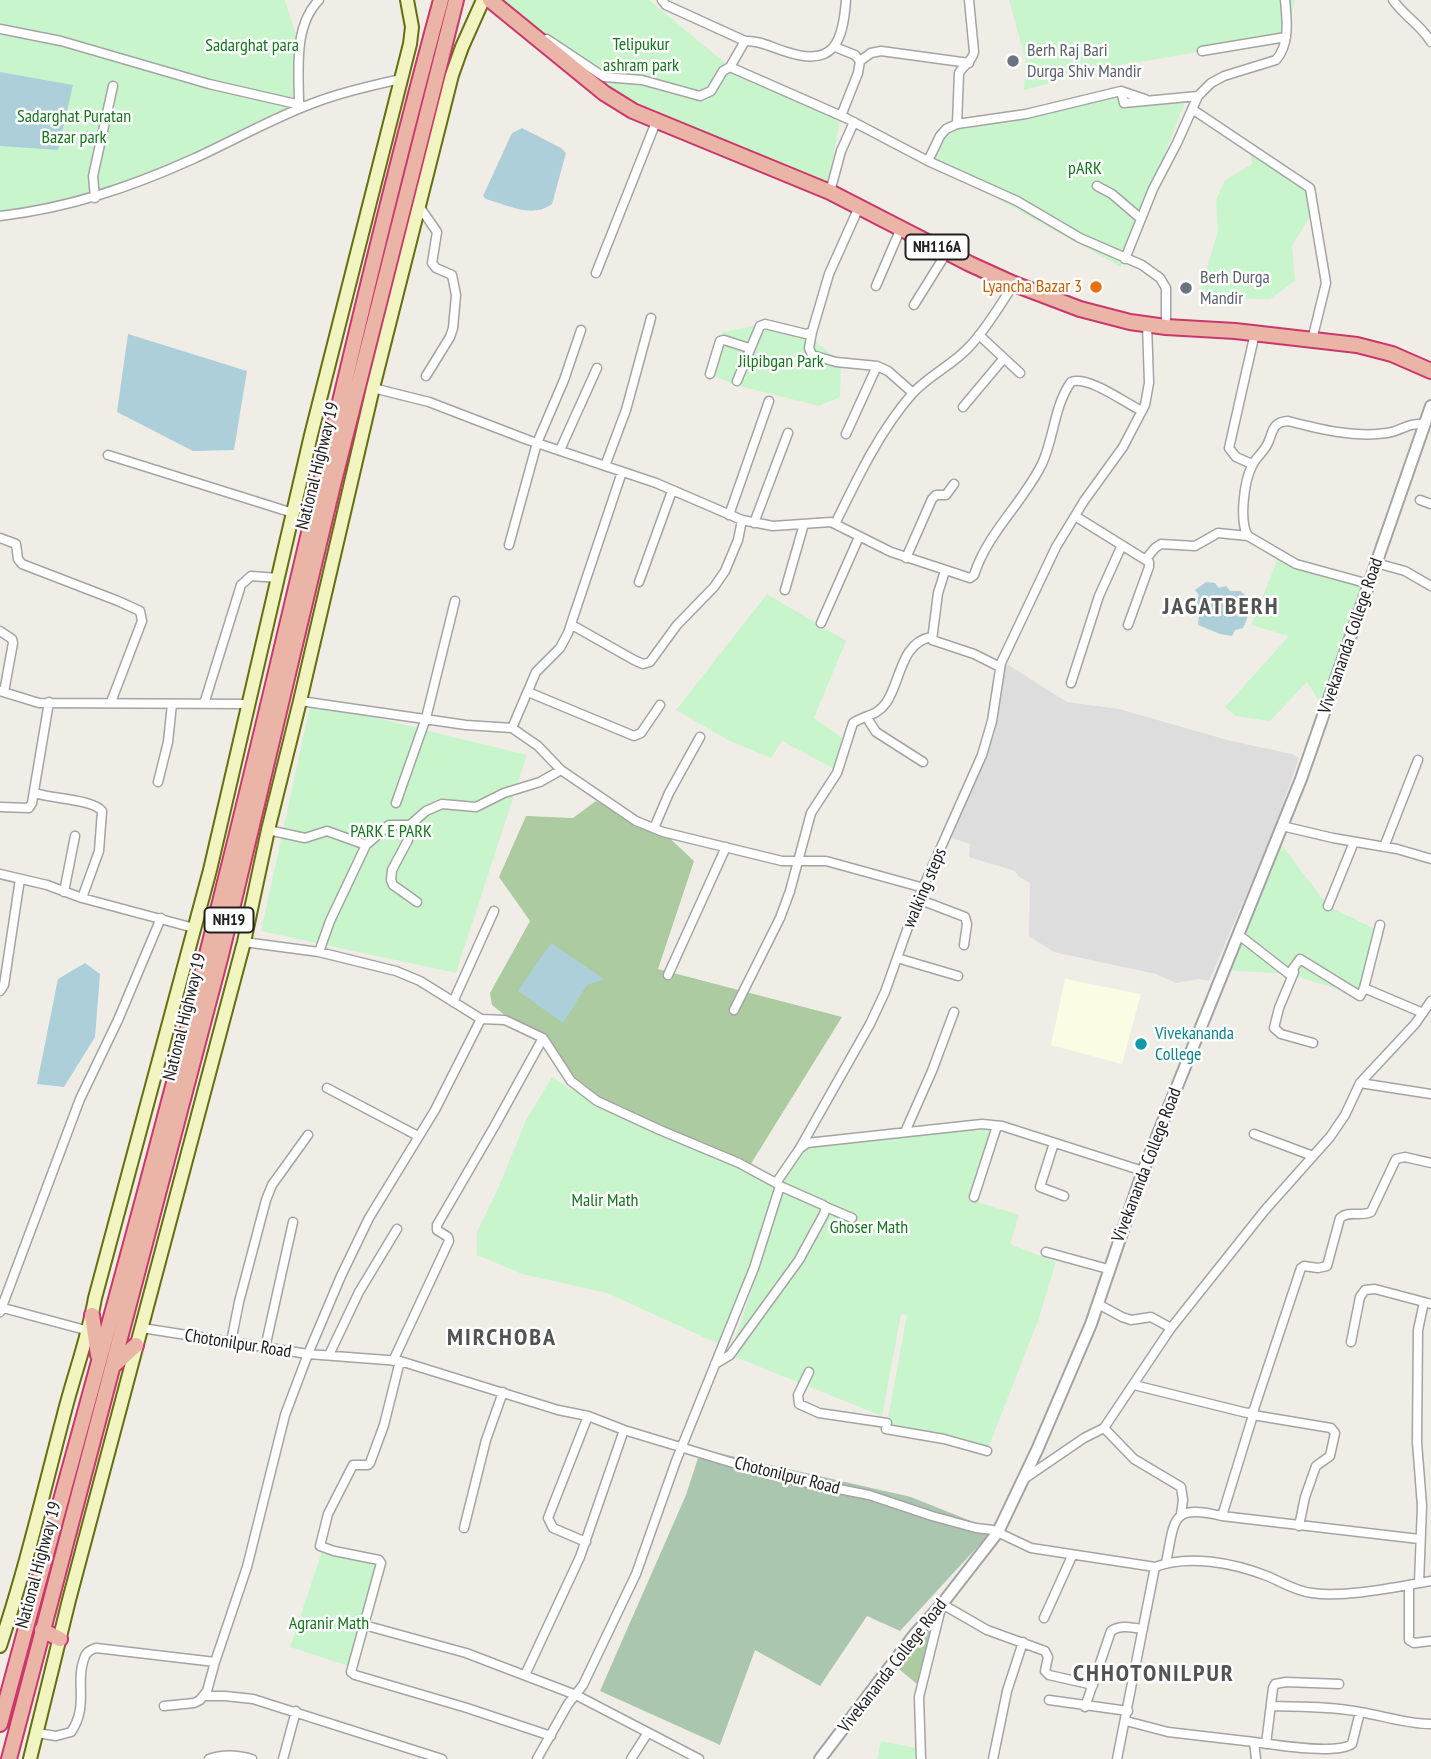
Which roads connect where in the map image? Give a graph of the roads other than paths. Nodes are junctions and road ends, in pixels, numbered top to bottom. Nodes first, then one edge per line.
1 (319, 0) edge
2 (407, 0) edge
3 (440, 0) edge
4 (456, 0) edge
5 (483, 0) edge
6 (491, 0) edge
7 (662, 0) edge
8 (846, 0) edge
9 (969, 0) edge
10 (1285, 0) edge
11 (1393, 0) edge
12 (0, 29) edge
13 (1286, 37) junction
14 (744, 41) junction
15 (1431, 41) edge
16 (835, 47) junction
17 (1202, 51) dead end
18 (860, 61) junction
19 (969, 62) junction
20 (730, 67) junction
21 (401, 79) junction
22 (113, 86) dead end
23 (1198, 96) junction
24 (302, 105) junction
25 (1192, 109) junction
26 (841, 116) junction
27 (656, 122) junction
28 (854, 122) junction
29 (957, 124) junction
30 (929, 160) junction
31 (1097, 186) dead end
32 (830, 192) junction
33 (95, 198) junction
34 (419, 206) junction
35 (859, 207) junction
36 (0, 216) edge
37 (1140, 218) junction
38 (901, 228) junction
39 (947, 252) junction
40 (1125, 259) junction
41 (596, 273) dead end
42 (1014, 284) junction
43 (876, 286) dead end
44 (914, 305) dead end
45 (651, 318) dead end
46 (1147, 324) junction
47 (1166, 327) junction
48 (581, 330) dead end
49 (812, 332) junction
50 (1255, 333) junction
51 (979, 335) junction
52 (1312, 340) junction
53 (749, 348) junction
54 (1004, 358) junction
55 (877, 366) junction
56 (597, 368) dead end
57 (1431, 371) edge
58 (1020, 373) dead end
59 (710, 374) dead end
60 (426, 376) dead end
61 (737, 382) dead end
62 (373, 388) junction
63 (913, 393) junction
64 (769, 401) dead end
65 (1431, 406) edge
66 (963, 407) dead end
67 (1142, 411) junction
68 (1425, 424) junction
69 (788, 433) dead end
70 (846, 434) dead end
71 (537, 443) junction
72 (560, 450) junction
73 (108, 455) dead end
74 (1252, 464) junction
75 (605, 467) junction
76 (622, 472) junction
77 (954, 484) dead end
78 (672, 491) junction
79 (1420, 500) dead end
80 (1431, 504) edge
81 (293, 513) junction
82 (729, 515) junction
83 (1075, 516) junction
84 (742, 520) junction
85 (754, 523) junction
86 (804, 524) junction
87 (835, 524) junction
88 (1248, 536) junction
89 (859, 537) junction
90 (0, 538) edge
91 (509, 545) dead end
92 (1122, 545) junction
93 (906, 558) junction
94 (1146, 559) junction
95 (1376, 563) junction
96 (945, 570) junction
97 (278, 578) junction
98 (639, 583) dead end
99 (1369, 584) junction
100 (1431, 586) edge
101 (785, 590) dead end
102 (456, 601) dead end
103 (821, 623) dead end
104 (572, 625) junction
105 (1128, 625) dead end
106 (0, 631) edge
107 (931, 637) junction
108 (1000, 667) junction
109 (1071, 683) dead end
110 (2, 692) edge
111 (528, 692) junction
112 (300, 701) junction
113 (49, 702) junction
114 (111, 702) junction
115 (172, 704) junction
116 (204, 704) junction
117 (248, 704) junction
118 (660, 705) dead end
119 (426, 718) junction
120 (867, 718) junction
121 (512, 728) junction
122 (700, 737) dead end
123 (1418, 760) dead end
124 (923, 762) dead end
125 (561, 770) junction
126 (158, 782) dead end
127 (35, 793) junction
128 (396, 803) dead end
129 (0, 807) edge
130 (410, 825) junction
131 (1282, 826) junction
132 (653, 828) junction
133 (268, 830) junction
134 (75, 836) dead end
135 (1354, 842) junction
136 (366, 845) junction
137 (726, 847) junction
138 (1384, 847) junction
139 (1431, 859) edge
140 (797, 862) junction
141 (0, 874) edge
142 (20, 879) junction
143 (923, 888) junction
144 (64, 892) junction
145 (82, 898) junction
146 (918, 899) junction
147 (417, 902) dead end
148 (1328, 906) dead end
149 (494, 911) dead end
150 (161, 918) junction
151 (1380, 925) dead end
152 (194, 928) junction
153 (1239, 935) junction
154 (244, 942) junction
155 (964, 945) dead end
156 (318, 952) junction
157 (898, 958) junction
158 (1300, 959) junction
159 (668, 975) dead end
160 (958, 976) dead end
161 (1364, 988) junction
162 (0, 991) edge
163 (1431, 1001) edge
164 (453, 1002) junction
165 (734, 1010) dead end
166 (954, 1012) dead end
167 (1423, 1013) junction
168 (481, 1019) junction
169 (543, 1038) junction
170 (1313, 1043) dead end
171 (1360, 1083) junction
172 (327, 1088) dead end
173 (1431, 1094) edge
174 (997, 1125) junction
175 (905, 1132) junction
176 (1254, 1134) dead end
177 (308, 1135) dead end
178 (418, 1136) junction
179 (1054, 1143) junction
180 (800, 1148) junction
181 (1313, 1156) junction
182 (1431, 1163) edge
183 (1143, 1171) junction
184 (778, 1184) junction
185 (974, 1196) dead end
186 (1064, 1196) dead end
187 (826, 1207) junction
188 (852, 1218) dead end
189 (293, 1222) dead end
190 (397, 1229) dead end
191 (1046, 1252) dead end
192 (1108, 1269) junction
193 (1427, 1303) edge
194 (1098, 1304) junction
195 (1, 1308) edge
196 (92, 1315) junction
197 (142, 1328) junction
198 (1171, 1328) junction
199 (89, 1331) junction
200 (231, 1342) junction
201 (1351, 1342) dead end
202 (136, 1345) junction
203 (265, 1348) junction
204 (307, 1354) junction
205 (329, 1355) junction
206 (397, 1361) junction
207 (106, 1364) junction
208 (715, 1364) junction
209 (809, 1372) dead end
210 (1134, 1385) junction
211 (503, 1392) junction
212 (1254, 1411) junction
213 (588, 1416) junction
214 (1104, 1428) junction
215 (624, 1430) junction
216 (682, 1447) junction
217 (986, 1451) dead end
218 (1022, 1482) junction
219 (1181, 1514) junction
220 (1222, 1516) junction
221 (1300, 1526) junction
222 (464, 1528) dead end
223 (998, 1532) junction
224 (1419, 1539) junction
225 (586, 1542) junction
226 (1072, 1556) junction
227 (1166, 1563) junction
228 (1155, 1567) junction
229 (1431, 1581) edge
230 (1419, 1583) junction
231 (1409, 1585) junction
232 (942, 1604) junction
233 (1044, 1618) dead end
234 (364, 1625) junction
235 (1143, 1629) junction
236 (42, 1630) junction
237 (60, 1639) junction
238 (1431, 1641) edge
239 (1023, 1642) junction
240 (0, 1646) edge
241 (215, 1662) junction
242 (525, 1675) junction
243 (1339, 1684) dead end
244 (1093, 1685) junction
245 (576, 1695) junction
246 (204, 1696) junction
247 (1049, 1700) dead end
248 (164, 1706) dead end
249 (1271, 1706) junction
250 (1085, 1707) junction
251 (296, 1712) junction
252 (1360, 1712) junction
253 (1127, 1716) junction
254 (0, 1724) edge
255 (1431, 1724) edge
256 (37, 1732) junction
257 (647, 1734) junction
258 (551, 1736) junction
259 (1254, 1742) junction
260 (1266, 1744) junction
261 (9, 1759) edge
262 (30, 1759) edge
263 (209, 1759) edge
264 (252, 1759) edge
265 (283, 1759) edge
266 (442, 1759) edge
267 (537, 1759) edge
268 (631, 1759) edge
269 (699, 1759) edge
270 (820, 1759) edge
271 (921, 1759) edge
272 (993, 1759) edge
273 (1117, 1759) edge
274 (1256, 1759) edge

1 - 24 street
2 - 21 main road
3 - 207 highway, NH19
4 - 207 highway, National Highway 19 / NH19
5 - 34 main road
6 - 20 street
6 - 27 highway, NH116A
7 - 14 street
8 - 16 street
9 - 19 street
10 - 13 street
11 - 15 street
12 - 24 street
13 - 17 street
13 - 23 street
14 - 16 street
14 - 20 street
16 - 18 street
18 - 19 street
18 - 26 street
19 - 29 street
20 - 26 street
21 - 24 street
21 - 81 main road
22 - 33 street
23 - 25 street
23 - 29 street
24 - 33 street
25 - 37 street
25 - 52 street
26 - 28 street
27 - 32 highway, NH116A
27 - 41 street
28 - 30 street
28 - 32 street
29 - 30 street
30 - 40 street
31 - 37 street
32 - 35 highway, NH116A
33 - 36 street
34 - 60 street
34 - 62 main road
35 - 38 highway, NH116A
35 - 49 street
37 - 40 street
38 - 39 highway, NH116A
38 - 43 street
39 - 42 highway, NH116A
39 - 44 street
40 - 47 street
42 - 46 highway, NH116A
42 - 51 street
45 - 75 street
46 - 47 highway, NH116A
46 - 67 street, walking steps
47 - 50 highway, NH116A
48 - 71 street
49 - 53 street
49 - 55 street
50 - 52 highway, NH116A
50 - 74 street
51 - 54 street
51 - 63 street
52 - 57 highway, NH116A
53 - 59 street
53 - 61 street
54 - 58 street
54 - 66 street
55 - 63 street
55 - 70 street
56 - 72 street
62 - 71 street
62 - 112 main road
63 - 87 street
64 - 82 street
65 - 68 street, Vivekananda College Road
67 - 83 street, walking steps
67 - 96 street
68 - 74 street
68 - 95 street, Vivekananda College Road
69 - 85 street
71 - 72 street
71 - 91 street
72 - 75 street
73 - 81 street
74 - 88 street
75 - 76 street
76 - 78 street
76 - 104 street
77 - 93 street
78 - 82 street
78 - 98 street
79 - 80 street
81 - 97 main road
82 - 84 street
83 - 92 street
83 - 108 street, walking steps
84 - 85 street
84 - 104 street
85 - 86 street
86 - 87 street
86 - 101 street
87 - 89 street
88 - 94 street
88 - 99 street
89 - 93 street
89 - 103 street
90 - 114 street
92 - 94 street
92 - 109 street
93 - 96 street
94 - 105 street
95 - 99 street, Vivekananda College Road
95 - 100 street
96 - 107 street
97 - 116 street
97 - 117 main road
99 - 131 street, Vivekananda College Road
102 - 119 street
104 - 111 street
106 - 110 street
107 - 108 street
107 - 120 street
108 - 143 street, walking steps
110 - 113 street
111 - 118 street
111 - 121 street
112 - 119 street
112 - 133 main road
113 - 114 street
113 - 127 street
114 - 115 street
115 - 116 street
115 - 126 street
116 - 117 street
117 - 152 main road
119 - 121 street
119 - 128 street
120 - 124 street
120 - 140 street
121 - 125 street
122 - 132 street
123 - 138 street
125 - 130 street
125 - 132 street
127 - 129 street
127 - 145 street
130 - 136 street
130 - 147 street
131 - 135 street
131 - 153 street, Vivekananda College Road
132 - 137 street
133 - 136 street
133 - 154 main road
134 - 144 street
135 - 138 street
135 - 148 street
136 - 156 street
137 - 140 street
137 - 159 street
138 - 139 street
140 - 143 street
140 - 165 street
141 - 142 street
142 - 144 street
142 - 162 street
143 - 146 street, walking steps
144 - 145 street
145 - 150 street
146 - 155 street
146 - 157 street, walking steps
149 - 164 street
150 - 152 street
150 - 195 street
151 - 161 street
152 - 196 main road
153 - 158 street
153 - 183 street, Vivekananda College Road
154 - 156 street
154 - 197 main road
156 - 164 street
157 - 160 street
157 - 180 street, walking steps
158 - 161 street
158 - 170 street
161 - 167 street
163 - 167 street
164 - 168 street
166 - 175 street
167 - 171 street
168 - 169 street
168 - 178 street
169 - 184 street
169 - 206 street
171 - 173 street
171 - 181 street
172 - 178 street
174 - 175 street
174 - 179 street
174 - 185 street
175 - 180 street
176 - 181 street
177 - 200 street
178 - 204 street
179 - 183 street
179 - 186 street
180 - 184 street, walking steps
181 - 198 street
182 - 212 street
183 - 192 street, Vivekananda College Road
184 - 187 street
184 - 208 street, walking steps
187 - 188 street
187 - 208 street
189 - 203 street
190 - 205 street
191 - 192 street
192 - 194 street, Vivekananda College Road
193 - 201 street
193 - 224 street
194 - 198 street
194 - 218 street, Vivekananda College Road
195 - 199 street
196 - 199 main road
196 - 207 highway
197 - 200 street, Chotonilpur Road
197 - 202 main road
198 - 210 street
199 - 240 main road
200 - 203 street, Chotonilpur Road
202 - 207 highway
202 - 237 main road
203 - 204 street, Chotonilpur Road
204 - 205 street, Chotonilpur Road
204 - 241 street
205 - 206 street, Chotonilpur Road
206 - 211 street, Chotonilpur Road
206 - 234 street
207 - 236 highway, National Highway 19 / NH19
207 - 254 highway, NH19
208 - 216 street, walking steps
209 - 217 street
210 - 212 street
210 - 214 street
211 - 213 street, Chotonilpur Road
211 - 222 street
212 - 220 street
212 - 221 street
213 - 215 street, Chotonilpur Road
213 - 225 street
214 - 218 street
214 - 219 street
215 - 216 street, Chotonilpur Road
215 - 225 street
216 - 223 street, Chotonilpur Road
216 - 245 street, walking steps
218 - 223 street, Vivekananda College Road
219 - 220 street
219 - 227 street
220 - 221 street
221 - 224 street
223 - 226 street, Chotonilpur Road
223 - 232 street, Vivekananda College Road
224 - 230 street
225 - 242 street
226 - 228 street, Chotonilpur Road
226 - 233 street
227 - 228 street, Chotonilpur Road
227 - 231 street, Chotonilpur Road
228 - 235 street
229 - 230 street, Chotonilpur Road
230 - 231 street, Chotonilpur Road
231 - 238 street
232 - 239 street
232 - 270 street, Vivekananda College Road
232 - 271 street
234 - 242 street
234 - 258 street
235 - 244 street
235 - 253 street
236 - 237 highway
236 - 261 highway, National Highway 19 / NH19
237 - 256 main road
239 - 244 street
239 - 272 street
241 - 246 street
241 - 256 street
242 - 245 street
243 - 249 street
244 - 250 street
245 - 257 street
245 - 258 street, walking steps
246 - 248 street
246 - 251 street
247 - 250 street
249 - 252 street
249 - 260 street
250 - 253 street
251 - 265 street
251 - 266 street
252 - 255 street
252 - 260 street
253 - 259 street
253 - 273 street
256 - 262 main road
257 - 268 street
257 - 269 street
258 - 267 street, walking steps
259 - 260 street
259 - 274 street
263 - 264 street

